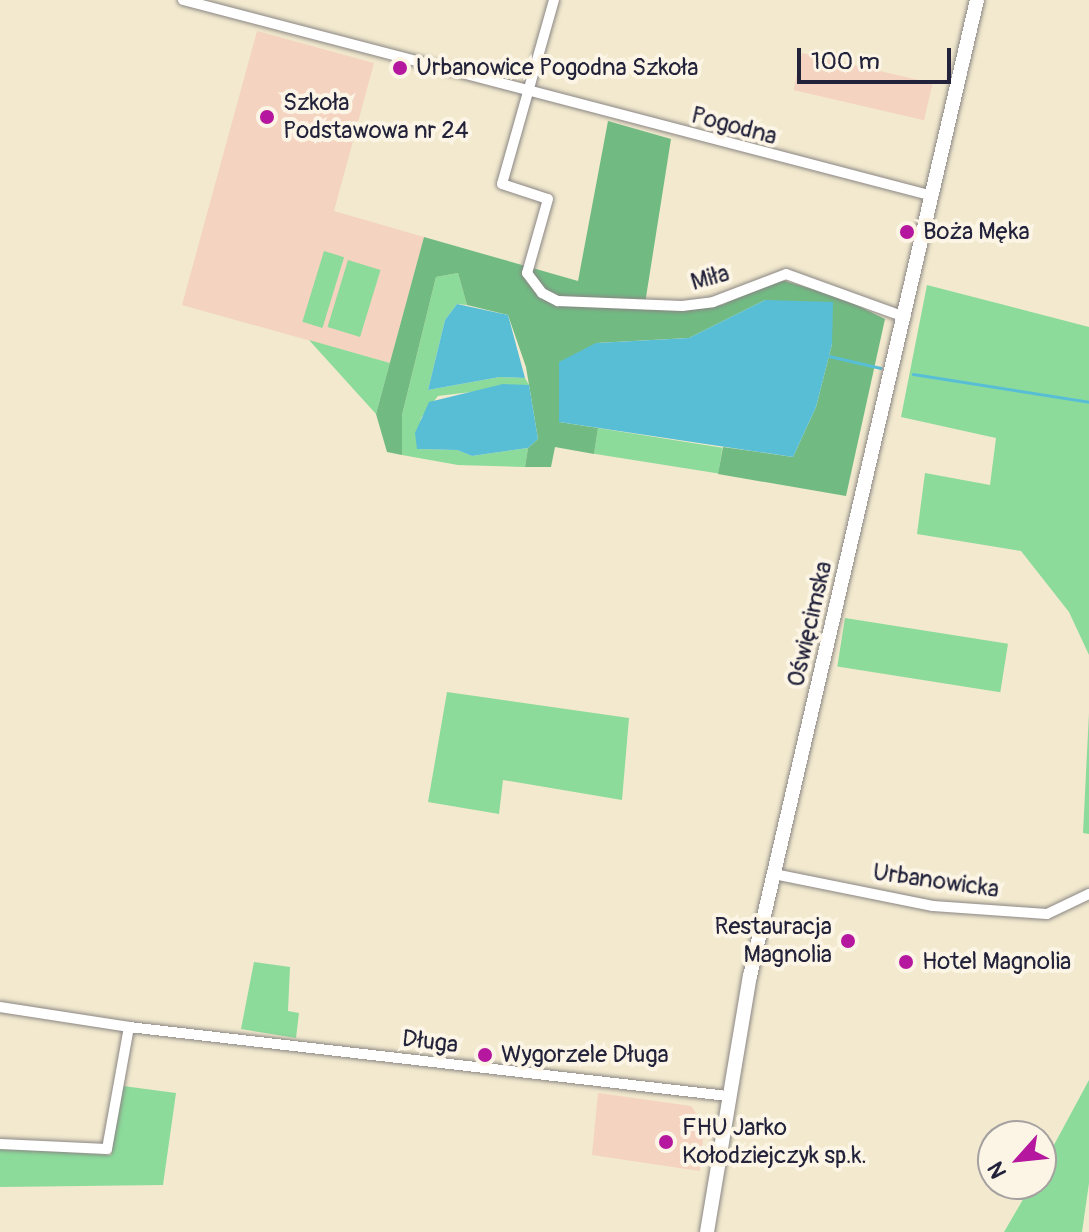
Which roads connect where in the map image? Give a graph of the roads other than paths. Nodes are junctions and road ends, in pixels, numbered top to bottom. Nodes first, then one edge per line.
1 (183, 0) edge
2 (554, 0) edge
3 (969, 0) edge
4 (977, 0) edge
5 (968, 28) junction
6 (526, 93) junction
7 (933, 196) junction
8 (905, 317) junction
9 (774, 874) junction
10 (1089, 894) edge
11 (0, 1007) edge
12 (129, 1027) junction
13 (727, 1096) junction
14 (0, 1144) edge
15 (707, 1232) edge

1 - 6 street, Pogodna
2 - 6 street
3 - 5 highway, Oświęcimska
4 - 5 highway, Oświęcimska
5 - 7 highway, Oświęcimska
6 - 7 street, Pogodna
6 - 8 street, Miła
7 - 8 highway, Oświęcimska
8 - 9 highway, Oświęcimska
9 - 10 street, Urbanowicka
9 - 13 highway, Oświęcimska
11 - 12 street, Długa
12 - 13 street, Długa
12 - 14 street
13 - 15 highway, Oświęcimska

